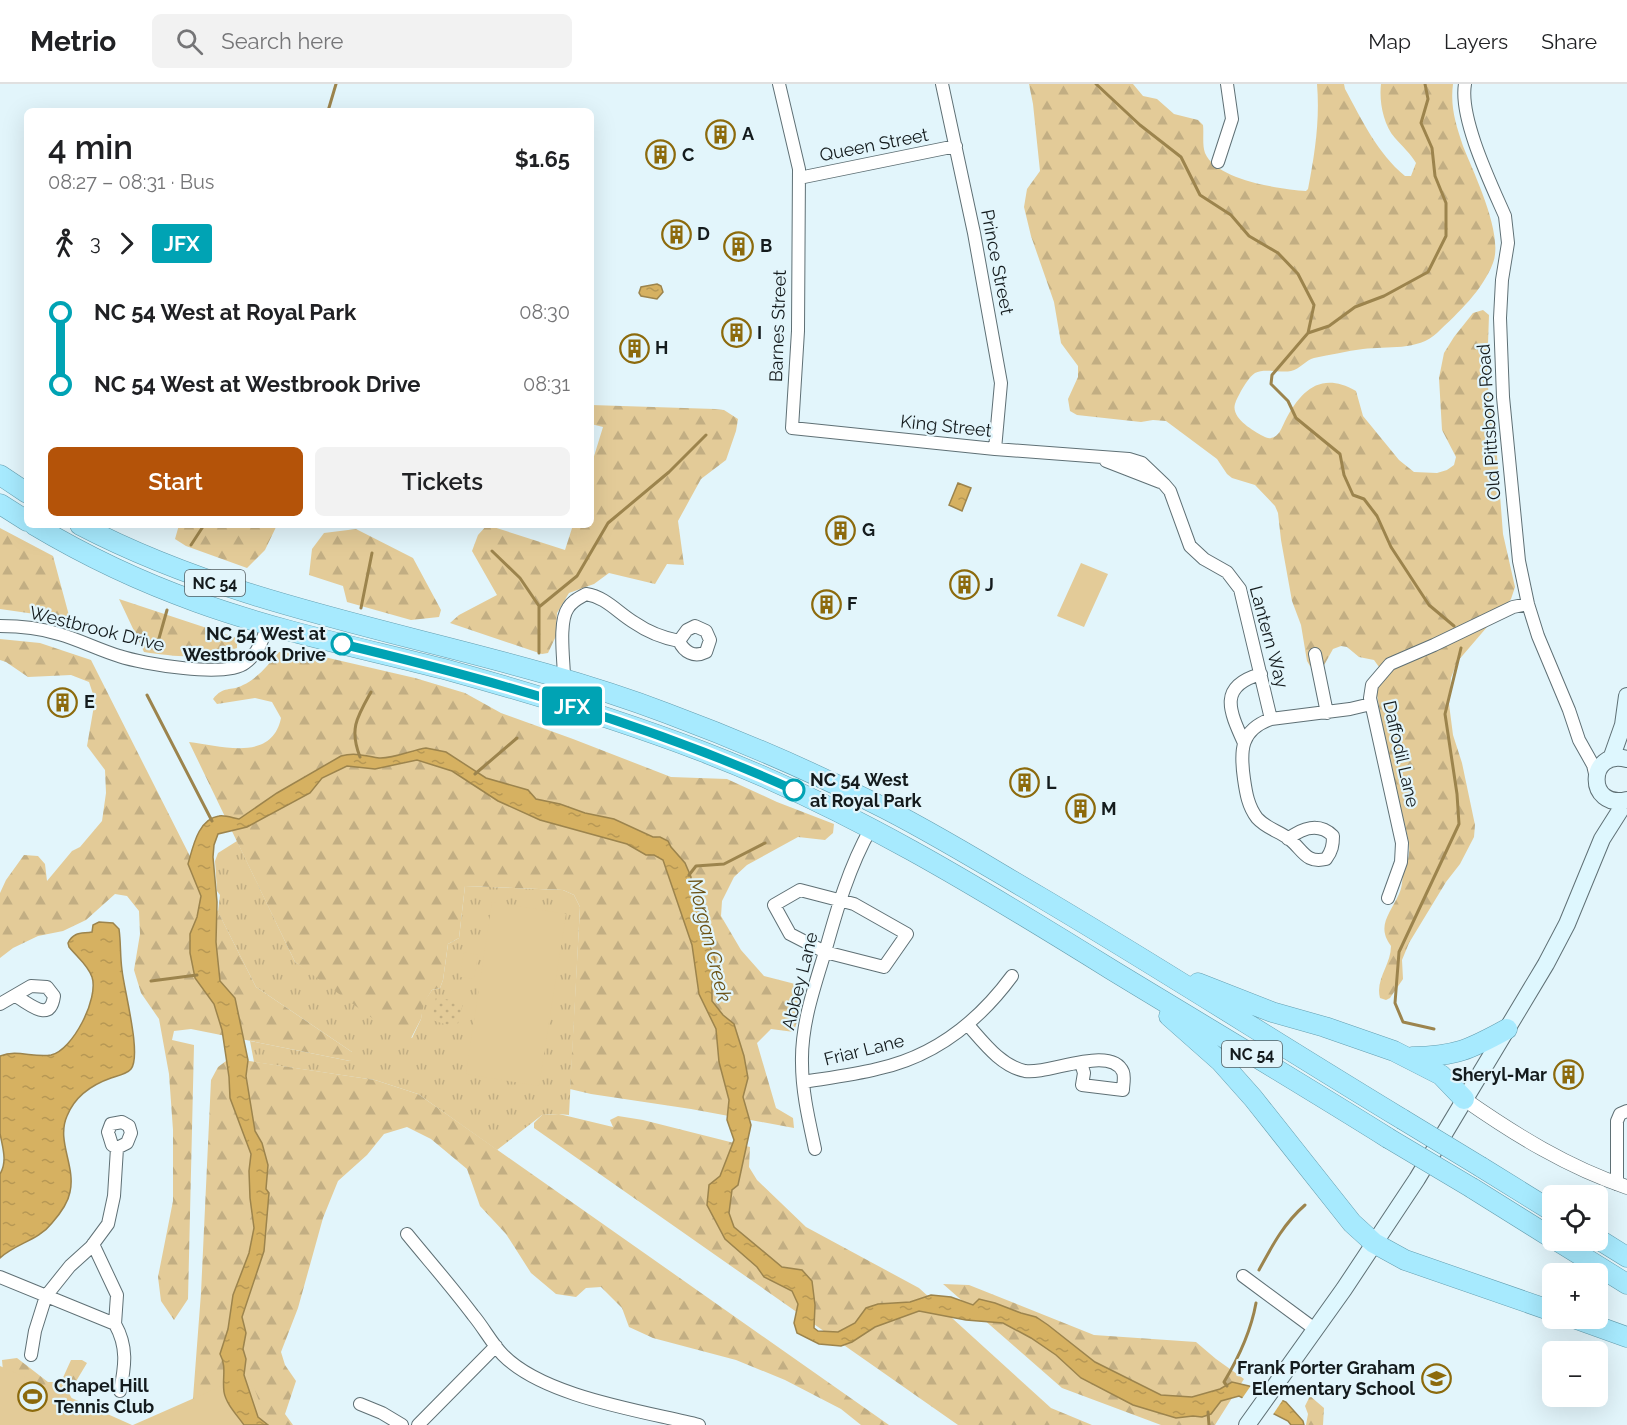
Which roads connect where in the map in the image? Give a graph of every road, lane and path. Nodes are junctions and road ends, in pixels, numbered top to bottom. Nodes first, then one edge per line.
1 (779, 84) edge
2 (942, 84) edge
3 (1227, 84) edge
4 (1465, 84) edge
5 (956, 146) junction
6 (1218, 162) dead end
7 (799, 178) junction
8 (792, 428) joint
9 (995, 449) junction
10 (1096, 457) joint
11 (0, 475) edge
12 (24, 491) edge
13 (0, 504) edge
14 (24, 519) edge
15 (39, 528) edge
16 (86, 528) edge
17 (199, 603) junction
18 (281, 603) junction
19 (1528, 604) junction
20 (340, 619) junction
21 (268, 624) junction
22 (0, 626) edge
23 (679, 641) dead end
24 (1315, 654) dead end
25 (1261, 674) junction
26 (564, 678) junction
27 (1627, 696) edge
28 (1371, 705) junction
29 (1327, 713) junction
30 (1271, 719) junction
31 (1623, 725) junction
32 (1244, 742) junction
33 (1627, 742) edge
34 (1588, 752) junction
35 (706, 753) junction
36 (1615, 759) edge
37 (1599, 786) junction
38 (1626, 800) edge
39 (873, 802) junction
40 (871, 828) junction
41 (1288, 838) dead end
42 (1602, 839) junction
43 (987, 866) junction
44 (1389, 898) dead end
45 (840, 900) junction
46 (825, 952) junction
47 (1146, 960) junction
48 (1116, 972) junction
49 (1012, 976) dead end
50 (15, 996) dead end
51 (0, 1004) edge
52 (968, 1025) junction
53 (1507, 1029) junction
54 (1409, 1058) junction
55 (1080, 1062) dead end
56 (803, 1082) junction
57 (1464, 1099) junction
58 (1627, 1111) edge
59 (117, 1148) dead end
60 (815, 1149) dead end
61 (1622, 1186) edge
62 (1542, 1205) edge
63 (1542, 1232) edge
64 (407, 1234) dead end
65 (1374, 1243) junction
66 (93, 1244) junction
67 (1608, 1245) edge
68 (1573, 1251) edge
69 (1627, 1257) edge
70 (1243, 1276) dead end
71 (0, 1277) edge
72 (1627, 1284) edge
73 (46, 1296) junction
74 (1542, 1308) edge
75 (115, 1324) junction
76 (1316, 1329) junction
77 (1605, 1329) edge
78 (1627, 1337) edge
79 (496, 1346) junction
80 (31, 1355) dead end
81 (120, 1391) dead end
82 (360, 1404) dead end
83 (663, 1421) edge
84 (402, 1425) edge
85 (418, 1425) edge
86 (699, 1425) edge
87 (1247, 1425) edge

1 - 7 street, Barnes Street
2 - 5 street, Prince Street
3 - 6 street
4 - 19 street, Old Pittsboro Road
5 - 7 street, Queen Street
5 - 9 street, Prince Street
7 - 8 street, Barnes Street
8 - 9 street, King Street
9 - 10 street, King Street
10 - 25 street, Lantern Way
11 - 12 highway
13 - 14 highway
15 - 17 highway, NC 54
16 - 18 highway, NC 54
17 - 18 highway
17 - 21 highway, NC 54
18 - 20 highway, NC 54
19 - 28 street, Daffodil Lane
19 - 34 street, Old Pittsboro Road
20 - 21 highway
20 - 26 highway, NC 54
21 - 22 street, Westbrook Drive
21 - 35 highway, NC 54
23 - 26 street
24 - 29 street
25 - 30 street, Lantern Way
25 - 32 street
26 - 39 highway, NC 54
27 - 31 main road
28 - 29 street
28 - 44 street, Daffodil Lane
29 - 30 street
30 - 32 street
31 - 33 main road
31 - 36 main road
32 - 41 street
34 - 36 street
34 - 37 street, Old Pittsboro Road
35 - 39 highway
35 - 40 highway, NC 54
36 - 37 main road
37 - 38 main road
37 - 42 main road
38 - 42 main road
39 - 43 highway, NC 54
40 - 43 highway
40 - 45 street, Abbey Lane
40 - 48 highway, NC 54
42 - 53 main road
43 - 47 highway, NC 54
45 - 46 street, Abbey Lane
45 - 46 street
45 - 46 street
46 - 56 street, Abbey Lane
47 - 54 highway
47 - 62 highway, NC 54, bridge
48 - 63 highway, NC 54, bridge
48 - 65 highway
49 - 52 street, Friar Lane
50 - 51 street
52 - 55 street
52 - 56 street, Friar Lane
53 - 54 highway
53 - 57 main road
54 - 57 highway
56 - 60 street, Abbey Lane
57 - 61 street
57 - 65 main road
58 - 61 street
59 - 66 street
64 - 79 street
65 - 74 highway
65 - 76 main road
66 - 73 street
66 - 75 street
67 - 69 highway
68 - 72 highway, NC 54
70 - 76 street
71 - 73 street
73 - 75 street
73 - 80 street
75 - 81 street
76 - 87 main road
77 - 78 highway
79 - 83 street
79 - 85 street
82 - 84 street
83 - 86 street

